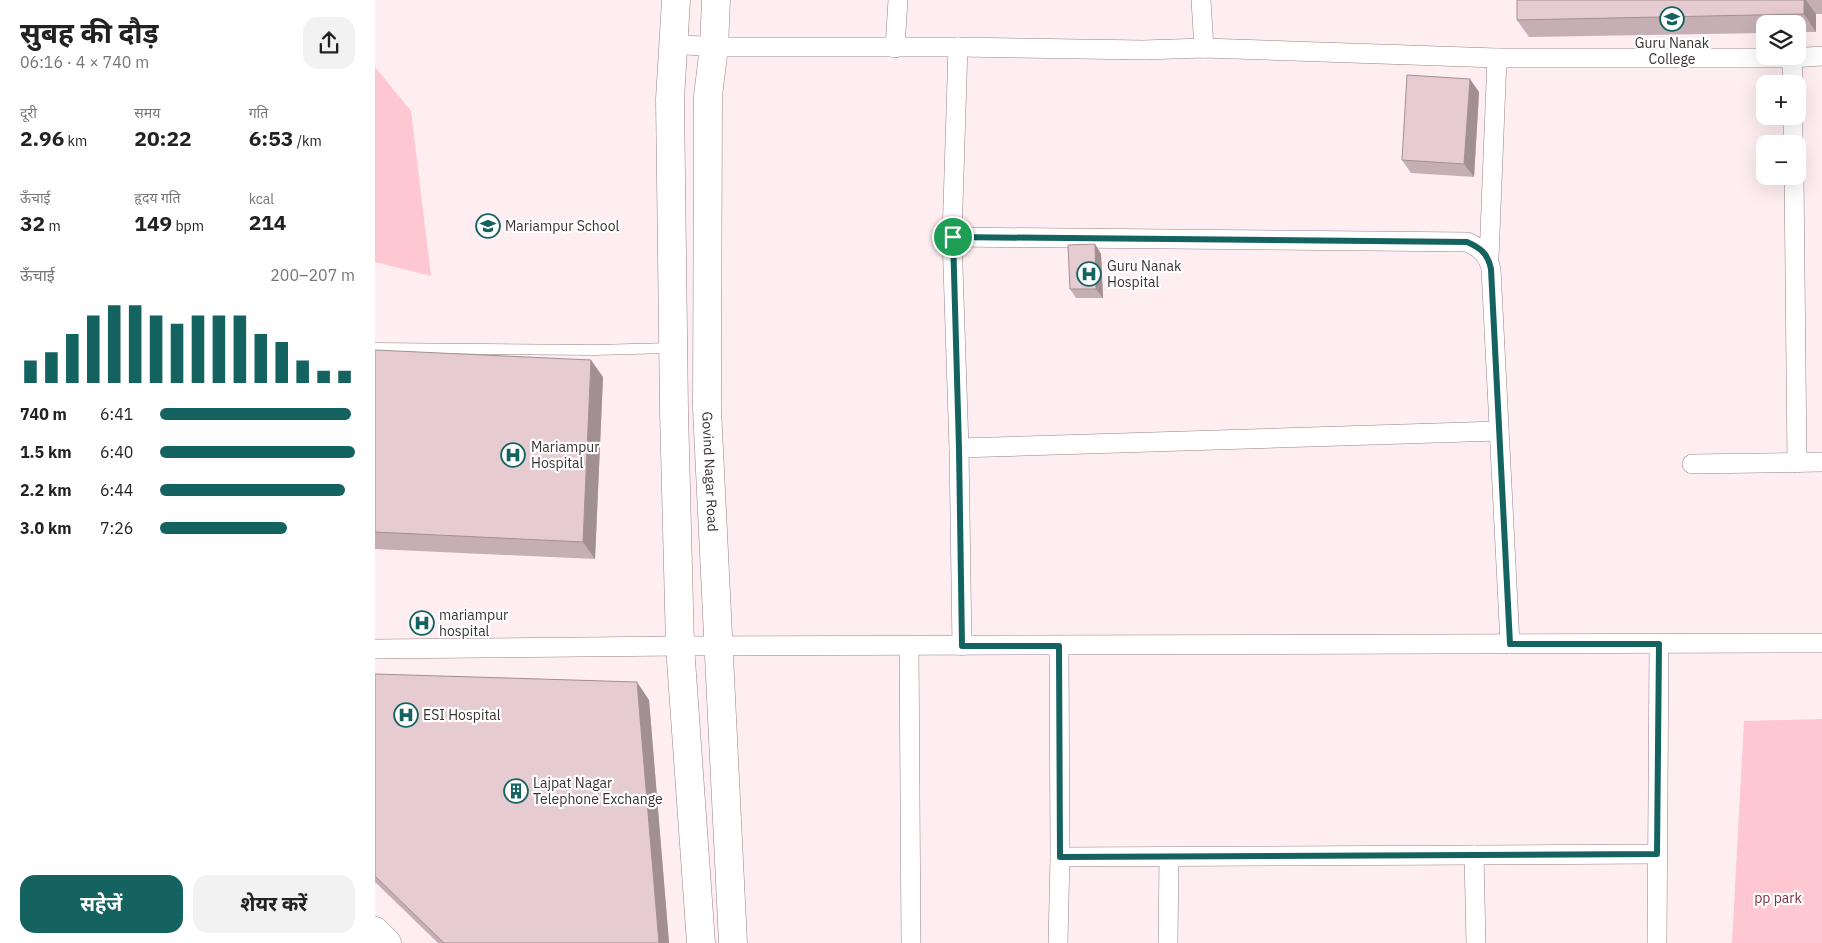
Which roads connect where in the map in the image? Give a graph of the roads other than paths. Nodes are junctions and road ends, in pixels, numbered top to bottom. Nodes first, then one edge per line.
1 (676, 0) edge
2 (716, 0) edge
3 (898, 0) edge
4 (1201, 0) edge
5 (673, 44) junction
6 (714, 47) junction
7 (958, 47) junction
8 (895, 48) junction
9 (1204, 48) junction
10 (1822, 56) edge
11 (1806, 57) edge
12 (1497, 58) junction
13 (1756, 58) edge
14 (1793, 185) edge
15 (953, 237) junction
16 (1489, 258) junction
17 (375, 348) edge
18 (673, 348) junction
19 (1499, 431) junction
20 (959, 448) junction
21 (1822, 462) edge
22 (1797, 463) junction
23 (1692, 464) dead end
24 (1822, 643) edge
25 (1510, 644) junction
26 (1659, 644) junction
27 (680, 646) junction
28 (909, 646) junction
29 (962, 646) junction
30 (1059, 646) junction
31 (720, 647) junction
32 (375, 649) edge
33 (1657, 854) junction
34 (1474, 855) junction
35 (1060, 857) junction
36 (1169, 857) junction
37 (375, 931) edge
38 (387, 943) edge
39 (701, 943) edge
40 (733, 943) edge
41 (911, 943) edge
42 (1059, 943) edge
43 (1168, 943) edge
44 (1477, 943) edge
45 (1657, 943) edge

1 - 5 main road
2 - 6 main road, Govind Nagar Road
3 - 8 street
4 - 9 street
5 - 6 street
5 - 18 main road
6 - 8 street
6 - 31 main road, Govind Nagar Road
7 - 8 street
7 - 9 street
7 - 15 street
9 - 12 street
10 - 11 street
12 - 13 street
12 - 16 street
14 - 22 street
15 - 16 street
15 - 20 street
16 - 19 street
17 - 18 lane
18 - 27 main road
19 - 20 street
19 - 25 street
20 - 29 street
21 - 22 street
22 - 23 street
24 - 26 street
25 - 26 street
25 - 30 street
26 - 33 street
27 - 31 street
27 - 32 street
27 - 39 main road
28 - 29 street
28 - 31 street
28 - 41 street
29 - 30 street
30 - 35 street
31 - 40 main road, Govind Nagar Road
33 - 34 street
33 - 45 street
34 - 36 street
34 - 44 street
35 - 36 street
35 - 42 street
36 - 43 street
37 - 38 main road

